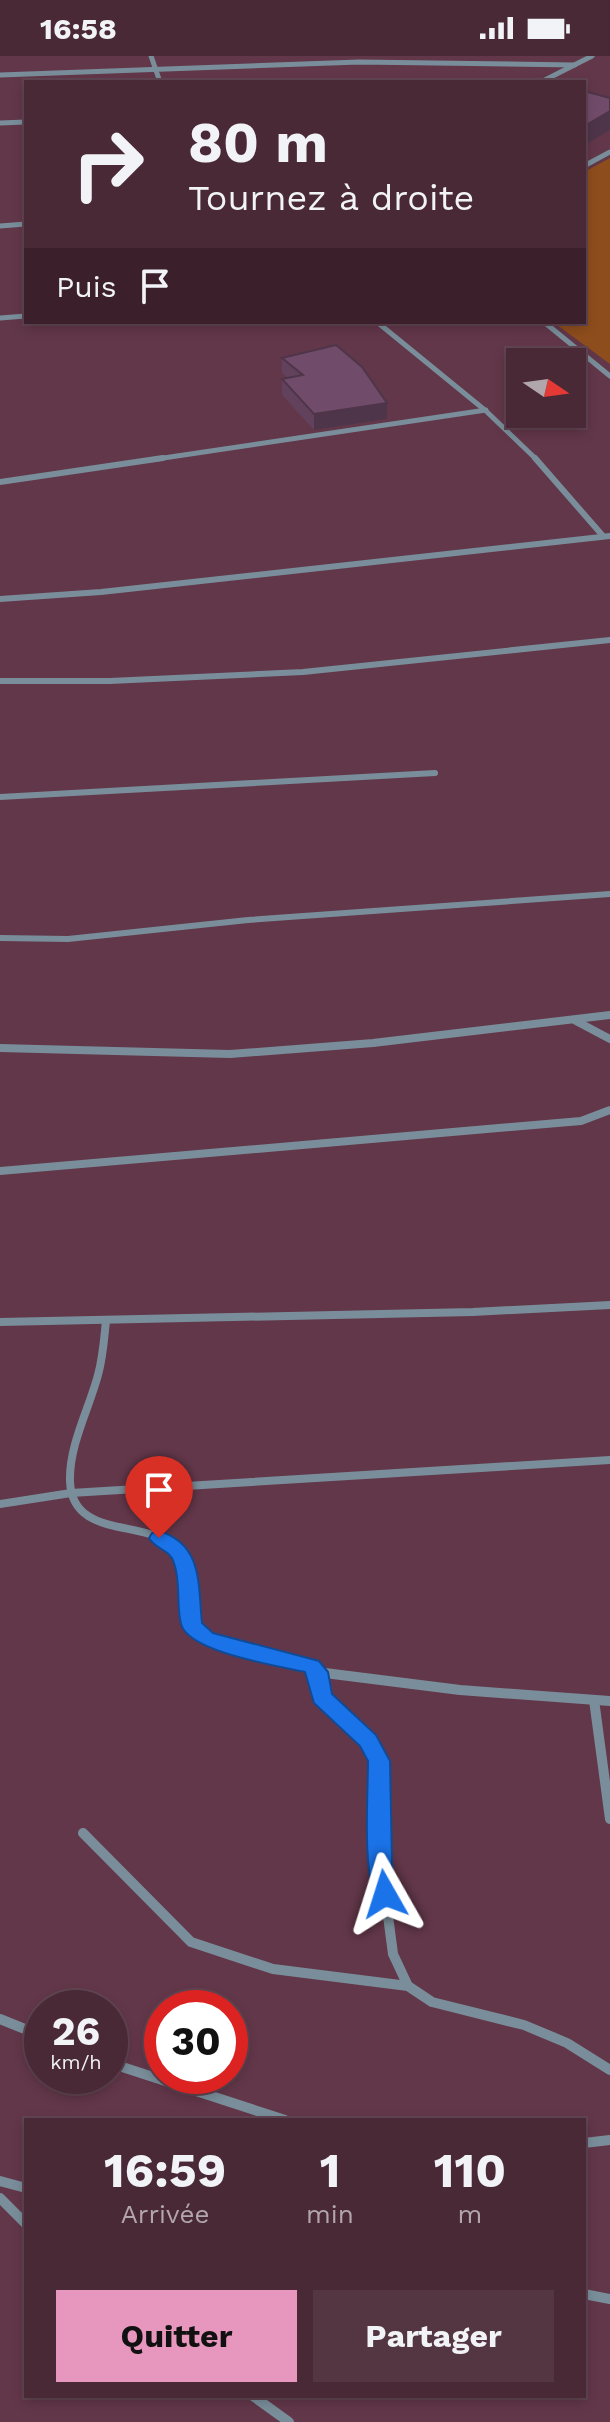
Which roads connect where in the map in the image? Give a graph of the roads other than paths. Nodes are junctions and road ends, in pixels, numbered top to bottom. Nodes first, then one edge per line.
1 (151, 56) edge
2 (592, 56) edge
3 (575, 65) junction
4 (156, 68) junction
5 (0, 75) edge
6 (159, 80) edge
7 (545, 80) edge
8 (24, 122) edge
9 (0, 123) edge
10 (610, 152) edge
11 (586, 165) edge
12 (24, 224) edge
13 (0, 226) edge
14 (24, 316) edge
15 (0, 318) edge
16 (379, 324) edge
17 (546, 324) edge
18 (610, 376) edge
19 (486, 410) junction
20 (0, 482) edge
21 (607, 536) edge
22 (0, 599) edge
23 (610, 640) edge
24 (0, 681) edge
25 (435, 773) dead end
26 (0, 797) edge
27 (610, 894) edge
28 (0, 938) edge
29 (610, 1015) edge
30 (572, 1019) junction
31 (610, 1039) edge
32 (0, 1048) edge
33 (610, 1110) edge
34 (0, 1171) edge
35 (610, 1305) edge
36 (106, 1321) junction
37 (0, 1322) edge
38 (610, 1460) edge
39 (71, 1493) junction
40 (0, 1504) edge
41 (317, 1672) junction
42 (594, 1700) junction
43 (610, 1701) edge
44 (610, 1819) edge
45 (83, 1833) dead end
46 (408, 1986) junction
47 (0, 2019) edge
48 (24, 2029) edge
49 (128, 2069) edge
50 (610, 2070) edge
51 (279, 2118) edge
52 (610, 2140) edge
53 (586, 2143) edge
54 (0, 2181) edge
55 (24, 2187) edge
56 (0, 2198) edge
57 (24, 2222) edge
58 (586, 2294) edge
59 (610, 2299) edge
60 (256, 2398) edge
61 (289, 2422) edge

1 - 4 street
2 - 3 street
3 - 4 street
3 - 7 street
4 - 5 street
4 - 6 street
8 - 9 street
10 - 11 street
12 - 13 street
14 - 15 street
16 - 19 street
17 - 18 street
19 - 20 street
19 - 21 street
21 - 22 street
23 - 24 street
25 - 26 street
27 - 28 street
29 - 30 street
30 - 31 street
30 - 32 street
33 - 34 street
35 - 36 street
36 - 37 street
36 - 39 street
38 - 39 street
39 - 40 street
39 - 41 street
41 - 42 street
41 - 46 street
42 - 43 street
42 - 44 street
45 - 46 street
46 - 50 street
47 - 48 street
49 - 51 street
52 - 53 street
54 - 55 street
56 - 57 street
58 - 59 street
60 - 61 street

